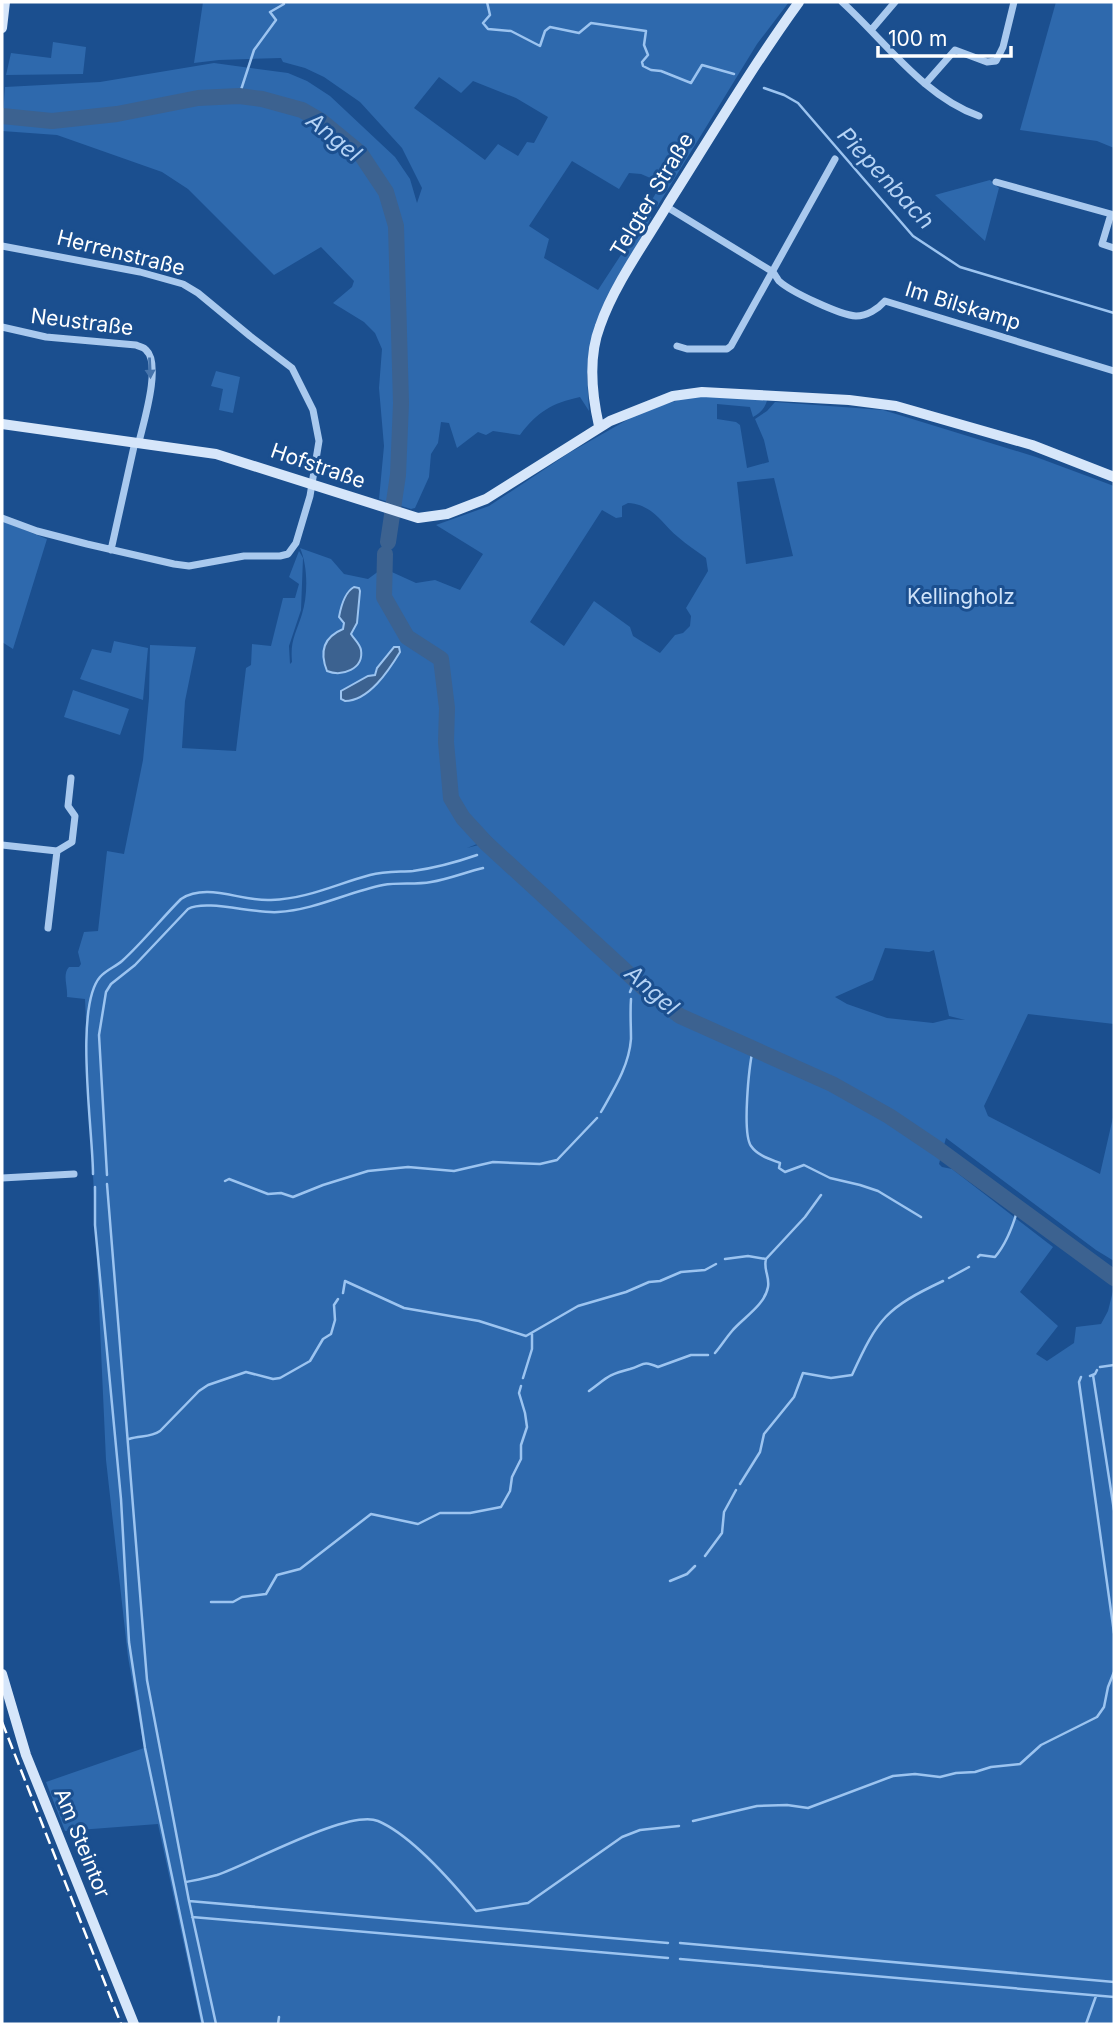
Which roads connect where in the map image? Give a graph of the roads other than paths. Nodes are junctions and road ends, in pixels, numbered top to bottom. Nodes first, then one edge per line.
1 (5, 2) edge
2 (799, 2) edge
3 (842, 2) edge
4 (895, 2) edge
5 (1014, 2) edge
6 (2, 28) edge
7 (872, 29) junction
8 (925, 84) junction
9 (979, 116) dead end
10 (835, 159) dead end
11 (996, 182) dead end
12 (667, 207) junction
13 (2, 246) edge
14 (1114, 248) edge
15 (773, 272) junction
16 (2, 327) edge
17 (677, 346) dead end
18 (1114, 372) edge
19 (2, 424) edge
20 (599, 426) junction
21 (137, 442) junction
22 (1114, 477) edge
23 (312, 484) junction
24 (2, 518) edge
25 (111, 551) junction
26 (71, 778) dead end
27 (2, 845) edge
28 (57, 851) junction
29 (48, 928) dead end
30 (74, 1174) dead end
31 (2, 1178) edge
32 (2, 1674) edge
33 (134, 2024) edge

1 - 6 street
2 - 12 street, Telgter Straße
3 - 7 street
4 - 7 street
5 - 8 street
7 - 8 street
8 - 9 street
10 - 15 street
11 - 14 street
12 - 15 street, Im Bilskamp
12 - 20 street, Telgter Straße
13 - 23 street, Herrenstraße
15 - 17 street
15 - 18 street, Im Bilskamp
16 -> 21 street, Neustraße
19 - 21 street, Hofstraße
20 - 22 street, Hofstraße
20 - 23 street, Hofstraße
21 - 23 street, Hofstraße
21 - 25 street
23 - 25 street, Herrenstraße
24 - 25 street
26 - 28 street
27 - 28 street
28 - 29 street
30 - 31 street
32 - 33 street, Am Steintor

